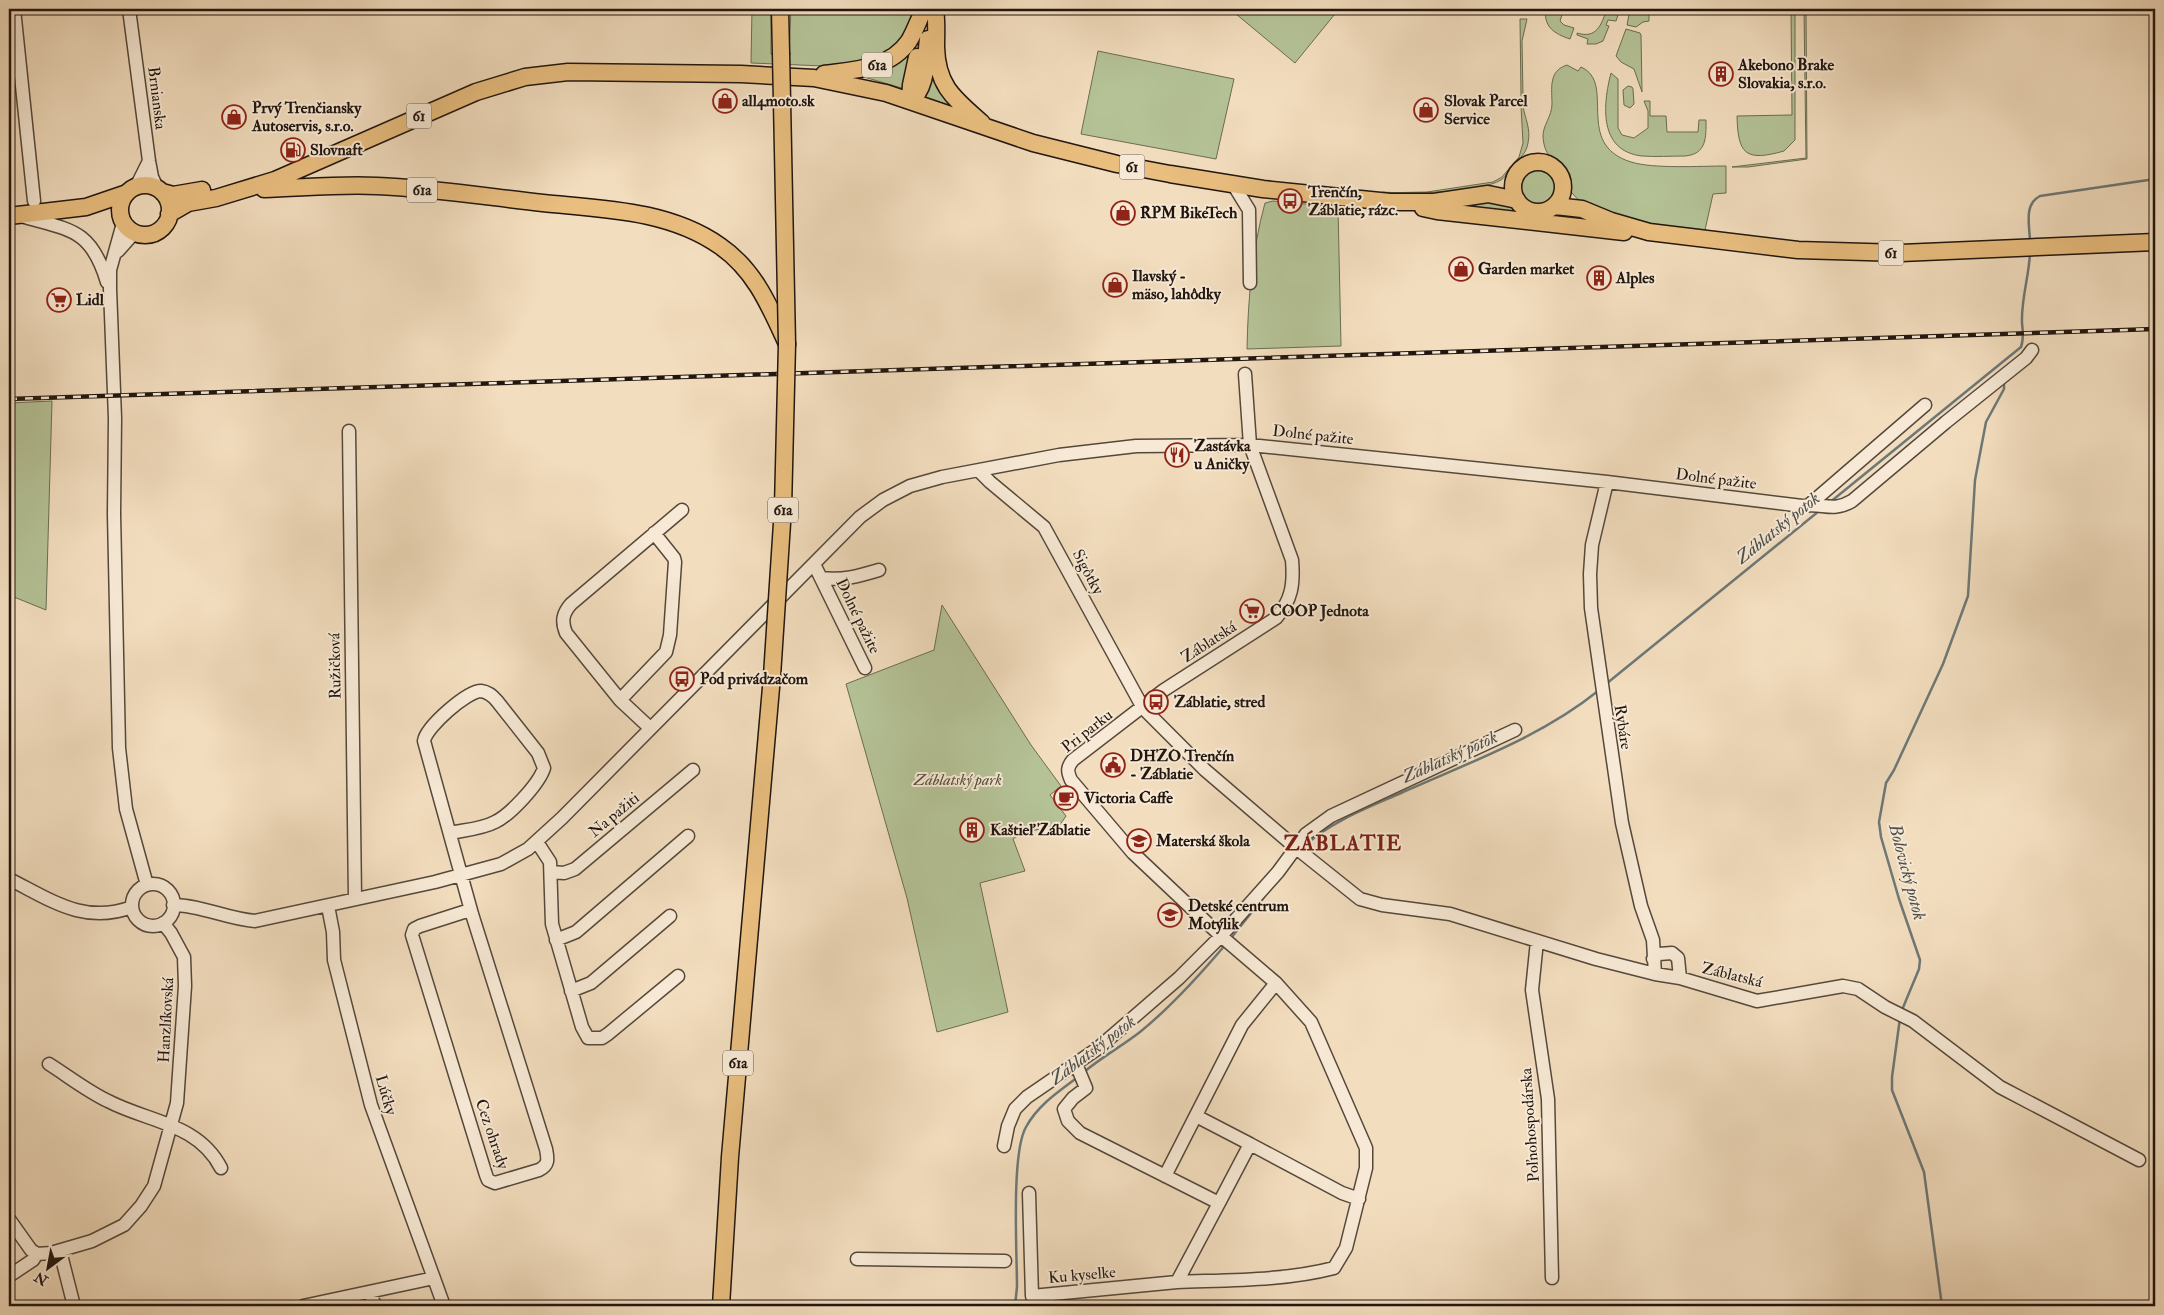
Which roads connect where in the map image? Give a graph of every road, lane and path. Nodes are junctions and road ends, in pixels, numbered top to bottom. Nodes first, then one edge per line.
1 (14, 9) edge
2 (129, 9) edge
3 (780, 9) edge
4 (924, 9) edge
5 (930, 9) edge
6 (935, 9) edge
7 (802, 76) junction
8 (910, 101) junction
9 (988, 128) junction
10 (323, 160) junction
11 (149, 161) junction
12 (1515, 178) junction
13 (1233, 184) junction
14 (1564, 188) junction
15 (249, 189) junction
16 (1263, 189) junction
17 (132, 190) junction
18 (160, 191) junction
19 (1488, 194) junction
20 (1517, 200) junction
21 (34, 201) dead end
22 (1405, 203) junction
23 (1555, 206) junction
24 (86, 207) junction
25 (1582, 209) junction
26 (1249, 210) junction
27 (169, 214) junction
28 (14, 216) edge
29 (126, 224) junction
30 (1649, 232) junction
31 (2155, 242) edge
32 (1250, 283) dead end
33 (110, 289) junction
34 (787, 344) junction
35 (2032, 350) dead end
36 (1245, 374) dead end
37 (1925, 405) dead end
38 (349, 431) dead end
39 (1250, 444) junction
40 (979, 471) junction
41 (1607, 482) junction
42 (1812, 505) junction
43 (682, 510) dead end
44 (654, 534) junction
45 (814, 564) junction
46 (880, 570) dead end
47 (821, 578) junction
48 (866, 668) dead end
49 (620, 700) junction
50 (1143, 708) junction
51 (650, 728) junction
52 (1514, 730) dead end
53 (693, 770) dead end
54 (450, 833) junction
55 (688, 836) dead end
56 (537, 842) junction
57 (1295, 847) junction
58 (550, 872) junction
59 (461, 875) junction
60 (9, 879) edge
61 (147, 885) junction
62 (355, 899) junction
63 (174, 905) junction
64 (328, 906) junction
65 (132, 907) junction
66 (470, 910) junction
67 (670, 916) dead end
68 (163, 923) junction
69 (1221, 936) junction
70 (556, 940) junction
71 (1536, 942) junction
72 (1653, 959) junction
73 (1655, 974) junction
74 (678, 976) dead end
75 (1680, 978) junction
76 (1276, 983) junction
77 (571, 991) junction
78 (49, 1064) dead end
79 (1079, 1070) junction
80 (1196, 1116) junction
81 (171, 1124) junction
82 (1250, 1144) junction
83 (1004, 1146) dead end
84 (2139, 1160) dead end
85 (221, 1168) dead end
86 (1165, 1176) junction
87 (1029, 1193) dead end
88 (1359, 1199) junction
89 (1219, 1203) junction
90 (9, 1219) edge
91 (60, 1251) junction
92 (37, 1254) junction
93 (856, 1260) dead end
94 (1005, 1261) dead end
95 (9, 1276) edge
96 (1552, 1278) dead end
97 (1177, 1282) junction
98 (436, 1283) junction
99 (370, 1292) junction
100 (74, 1306) edge
101 (303, 1306) edge
102 (375, 1306) edge
103 (444, 1306) edge
104 (721, 1306) edge

1 - 21 street
2 - 11 street, Brnianska
3 - 34 main road, 61a, bridge
4 - 7 main road, 61a
5 - 8 main road
6 - 9 main road
7 - 8 main road, 61
7 - 10 main road, 61
8 - 9 main road, 61
9 - 13 main road, 61
10 - 15 main road, 61
10 - 18 main road, 61
11 - 17 street
11 - 18 street, Brnianska
12 - 14 main road, 61
12 - 19 main road, 61
12 - 20 main road
13 - 16 main road, 61
13 - 26 street
14 - 23 main road
14 - 25 main road, 61
15 - 27 main road, 61
15 - 34 main road, 61a
16 - 22 main road, 61
16 - 26 street
17 - 18 main road, 61
17 - 24 main road, 61
17 - 29 main road
18 - 27 main road
19 - 20 main road, 61
19 - 22 main road, 61
20 - 23 main road, 61
22 - 30 main road, 61
23 - 25 main road, 61
24 - 28 main road, 61
24 - 29 main road, 61
25 - 30 main road, 61
26 - 32 street
27 - 29 main road, 61
28 - 33 street
29 - 33 street
30 - 31 main road, 61
33 - 61 street
34 - 104 main road, 61a, bridge
35 - 42 street, Dolné pažite
36 - 39 street, Záblatská
37 - 42 street
38 - 62 street, Ružičková
39 - 40 street, Dolné pažite
39 - 41 street, Dolné pažite
39 - 50 street, Záblatská
40 - 45 street, Dolné pažite
40 - 50 street, Sigôtky
41 - 42 street, Dolné pažite
41 - 72 street, Rybáre
43 - 44 street
44 - 49 street
44 - 49 street
45 - 47 street, Dolné pažite
45 - 51 street, Dolné pažite
46 - 47 street, Dolné pažite
47 - 48 street, Dolné pažite
49 - 51 street
50 - 57 street, Záblatská
50 - 69 street, Pri parku
51 - 56 street, Dolné pažite
52 - 57 street
53 - 58 street, Na pažiti
54 - 54 street
54 - 59 street, Cez ohrady
55 - 70 street
56 - 58 street
56 - 59 street, Dolné pažite
57 - 69 street
57 - 71 street, Záblatská
58 - 70 street
59 - 62 street, Dolné pažite
59 - 66 street, Cez ohrady
60 - 65 street
61 - 63 street
61 - 65 street
62 - 64 street, Dolné pažite
63 - 64 street, Dolné pažite
63 - 68 street
64 - 98 street, Lúčky
65 - 68 street
66 - 66 street, Cez ohrady
67 - 77 street
68 - 81 street, Hanzlíkovská
69 - 76 street, Ku kyselke
69 - 79 street
70 - 77 street
71 - 73 street, Záblatská
71 - 96 street, Poľnohospodárska
72 - 73 street, Rybáre
72 - 75 street
73 - 75 street, Záblatská
74 - 77 street
75 - 84 street, Záblatská
76 - 80 street
76 - 88 street, Ku kyselke
78 - 81 street
79 - 83 street
79 - 86 street
80 - 82 street
80 - 86 street
81 - 85 street
81 - 91 street, Hanzlíkovská
82 - 88 street
82 - 89 street
86 - 89 street
87 - 97 street, Ku kyselke
88 - 97 street, Ku kyselke
89 - 97 street
90 - 92 street
91 - 92 street, Hanzlíkovská
91 - 100 street
92 - 95 street
93 - 94 street
98 - 99 street
98 - 103 street, Lúčky
99 - 101 street
99 - 102 street

